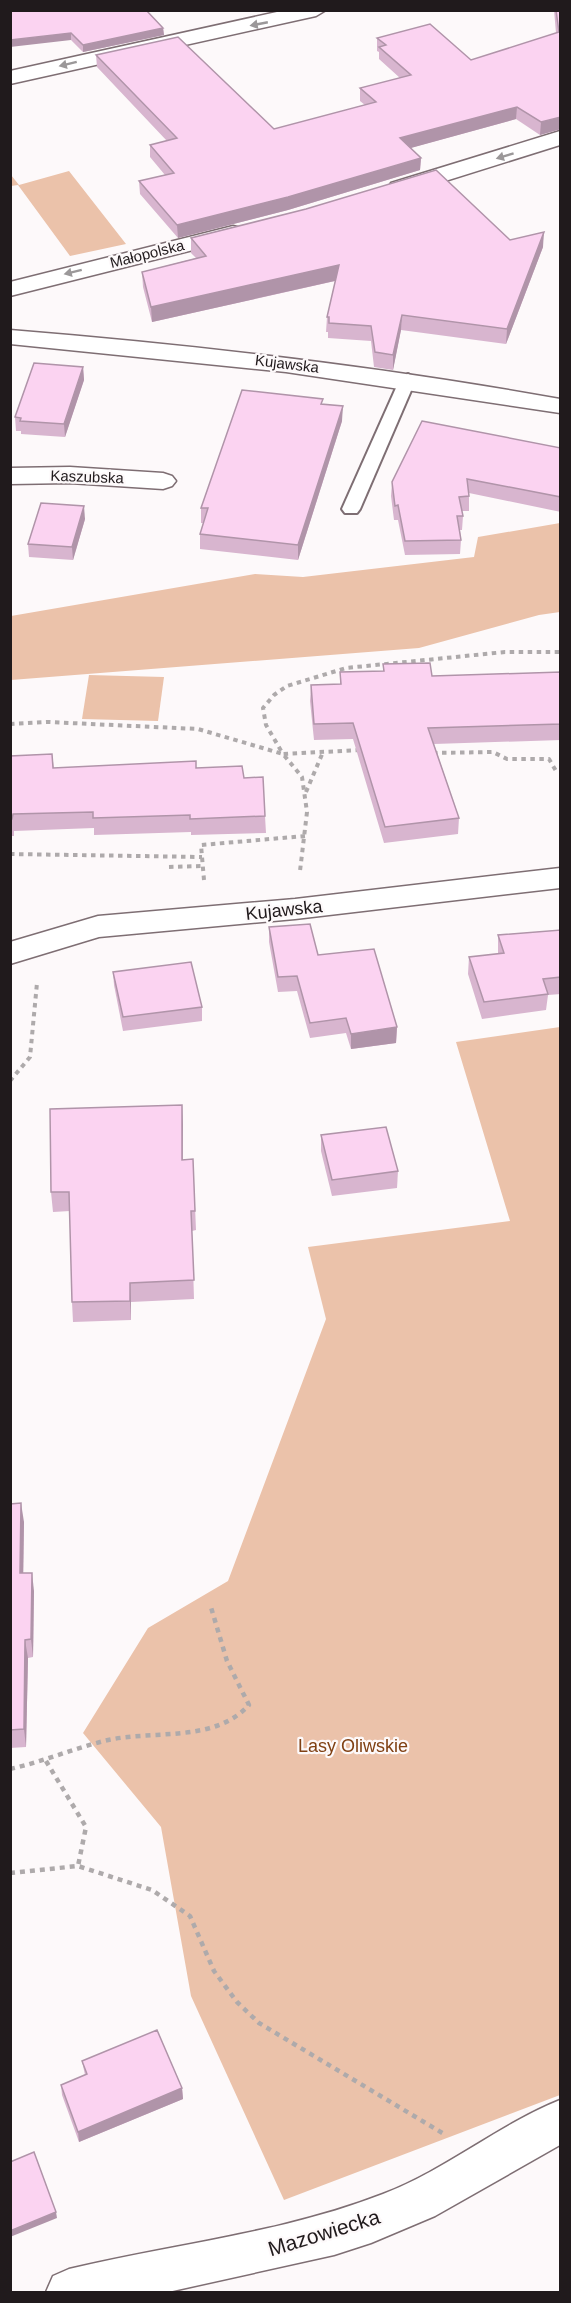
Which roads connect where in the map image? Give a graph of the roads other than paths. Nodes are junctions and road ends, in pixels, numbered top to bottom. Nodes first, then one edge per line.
1 (316, 10) edge
2 (10, 78) edge
3 (561, 138) edge
4 (382, 192) edge
5 (252, 228) edge
6 (10, 289) edge
7 (10, 337) edge
8 (408, 379) junction
9 (561, 406) edge
10 (10, 476) edge
11 (163, 481) dead end
12 (351, 509) dead end
13 (561, 878) edge
14 (10, 953) edge
15 (561, 2121) edge
16 (69, 2292) edge

1 -> 2 street
3 -> 4 street
5 -> 6 street, Małopolska
7 - 8 street, Kujawska
8 - 9 street, Kujawska
8 - 12 lane
10 - 11 street, Kaszubska
13 - 14 street, Kujawska
15 - 16 street, Mazowiecka

